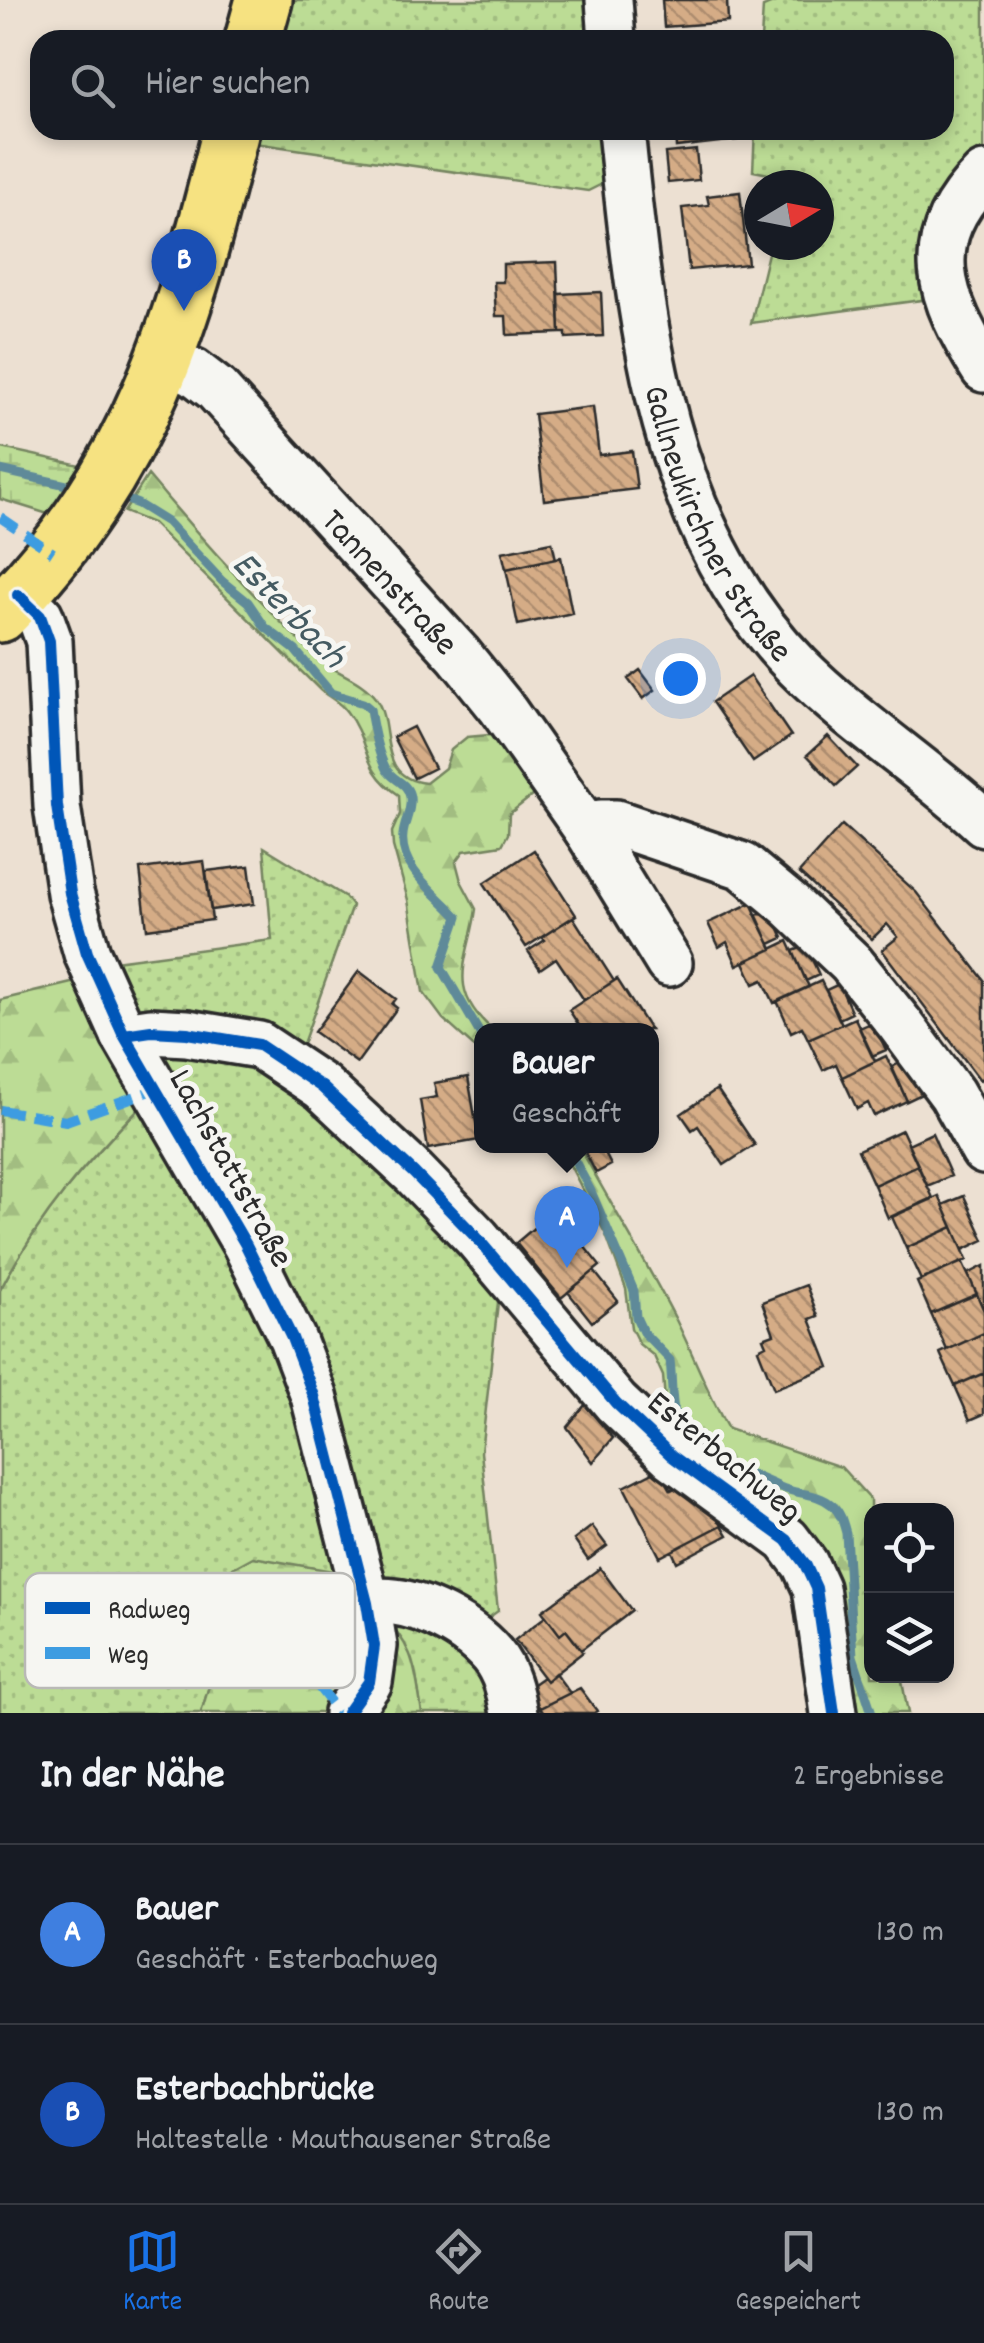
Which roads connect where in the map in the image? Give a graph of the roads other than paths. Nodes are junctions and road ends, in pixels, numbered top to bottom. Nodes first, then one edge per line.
1 (264, 0) edge
2 (609, 0) edge
3 (256, 30) edge
4 (611, 30) edge
5 (228, 140) edge
6 (622, 140) edge
7 (984, 176) edge
8 (166, 360) junction
9 (984, 368) edge
10 (9, 604) edge
11 (984, 823) edge
12 (588, 831) junction
13 (670, 963) dead end
14 (124, 1035) junction
15 (984, 1151) edge
16 (367, 1603) junction
17 (347, 1713) edge
18 (514, 1713) edge
19 (834, 1713) edge

1 - 3 main road
2 - 4 street
5 - 8 main road
6 - 11 street, Gallneukirchner Straße
7 - 9 street
8 - 10 main road
8 - 12 street, Tannenstraße
10 - 14 street, Lachstattstraße
12 - 13 street, Tannenstraße
12 - 15 street
14 - 16 street, Lachstattstraße
14 - 19 street, Esterbachweg
16 - 17 street, Lachstattstraße
16 - 18 street

